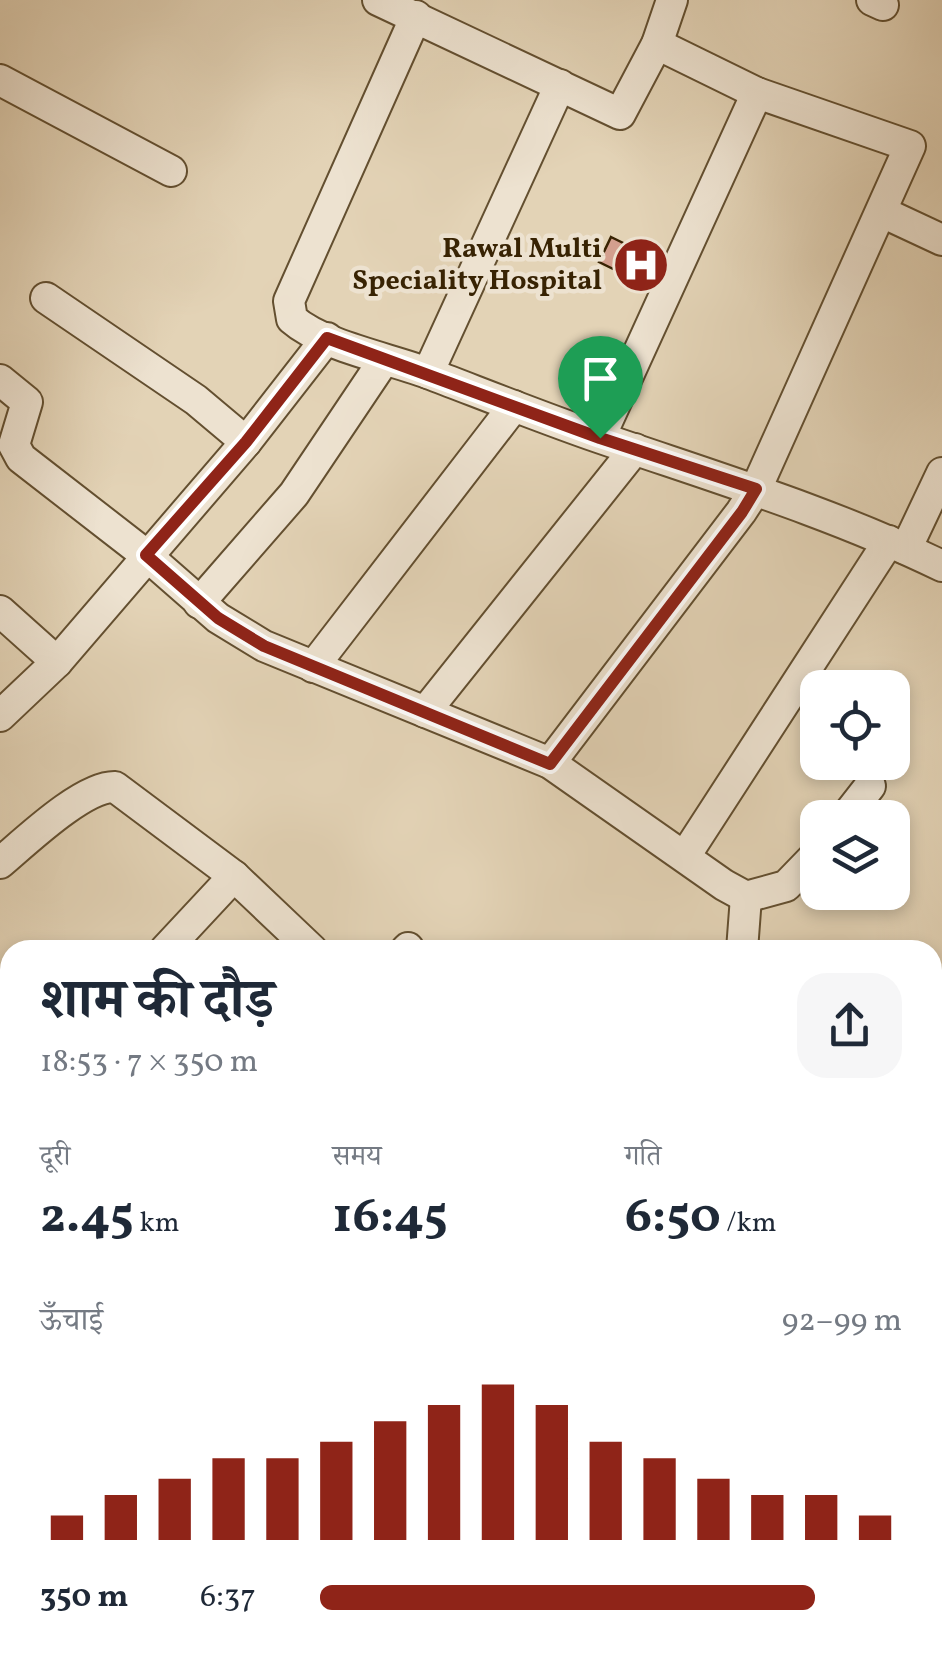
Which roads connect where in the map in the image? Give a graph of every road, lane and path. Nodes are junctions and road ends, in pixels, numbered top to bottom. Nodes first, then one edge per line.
1 (378, 0) edge
2 (672, 0) edge
3 (416, 16) junction
4 (657, 44) junction
5 (0, 80) edge
6 (560, 85) junction
7 (758, 93) junction
8 (171, 171) dead end
9 (882, 212) junction
10 (942, 240) edge
11 (46, 298) dead end
12 (327, 338) junction
13 (384, 360) junction
14 (428, 373) junction
15 (0, 380) edge
16 (514, 406) junction
17 (600, 438) junction
18 (246, 442) junction
19 (634, 448) junction
20 (942, 473) edge
21 (756, 489) junction
22 (898, 544) junction
23 (146, 555) junction
24 (942, 566) edge
25 (199, 603) junction
26 (0, 611) edge
27 (56, 662) junction
28 (313, 667) junction
29 (425, 712) junction
30 (0, 716) edge
31 (550, 764) junction
32 (870, 786) dead end
33 (859, 800) edge
34 (4, 852) edge
35 (685, 856) junction
36 (800, 872) edge
37 (234, 876) junction
38 (746, 896) junction
39 (174, 940) edge
40 (301, 940) edge
41 (743, 940) edge

1 - 3 street
2 - 4 street
3 - 6 street
3 - 12 street
4 - 6 street
4 - 7 street
5 - 8 street
6 - 14 street
7 - 9 street
7 - 17 street
9 - 10 street
9 - 21 street
11 - 18 street
12 - 13 street
12 - 18 street
13 - 14 street
13 - 25 street
14 - 16 street
15 - 23 street
16 - 17 street
16 - 28 street
17 - 19 street
18 - 23 street
19 - 21 street
19 - 29 street
20 - 22 street
21 - 22 street
21 - 31 street
22 - 24 street
22 - 35 street
23 - 25 street
23 - 27 street
25 - 28 street
26 - 27 street
27 - 30 street
28 - 29 street
29 - 31 street
31 - 35 street
32 - 33 street
34 - 37 street
35 - 38 street
36 - 38 street
37 - 39 street
37 - 40 street
38 - 41 street

